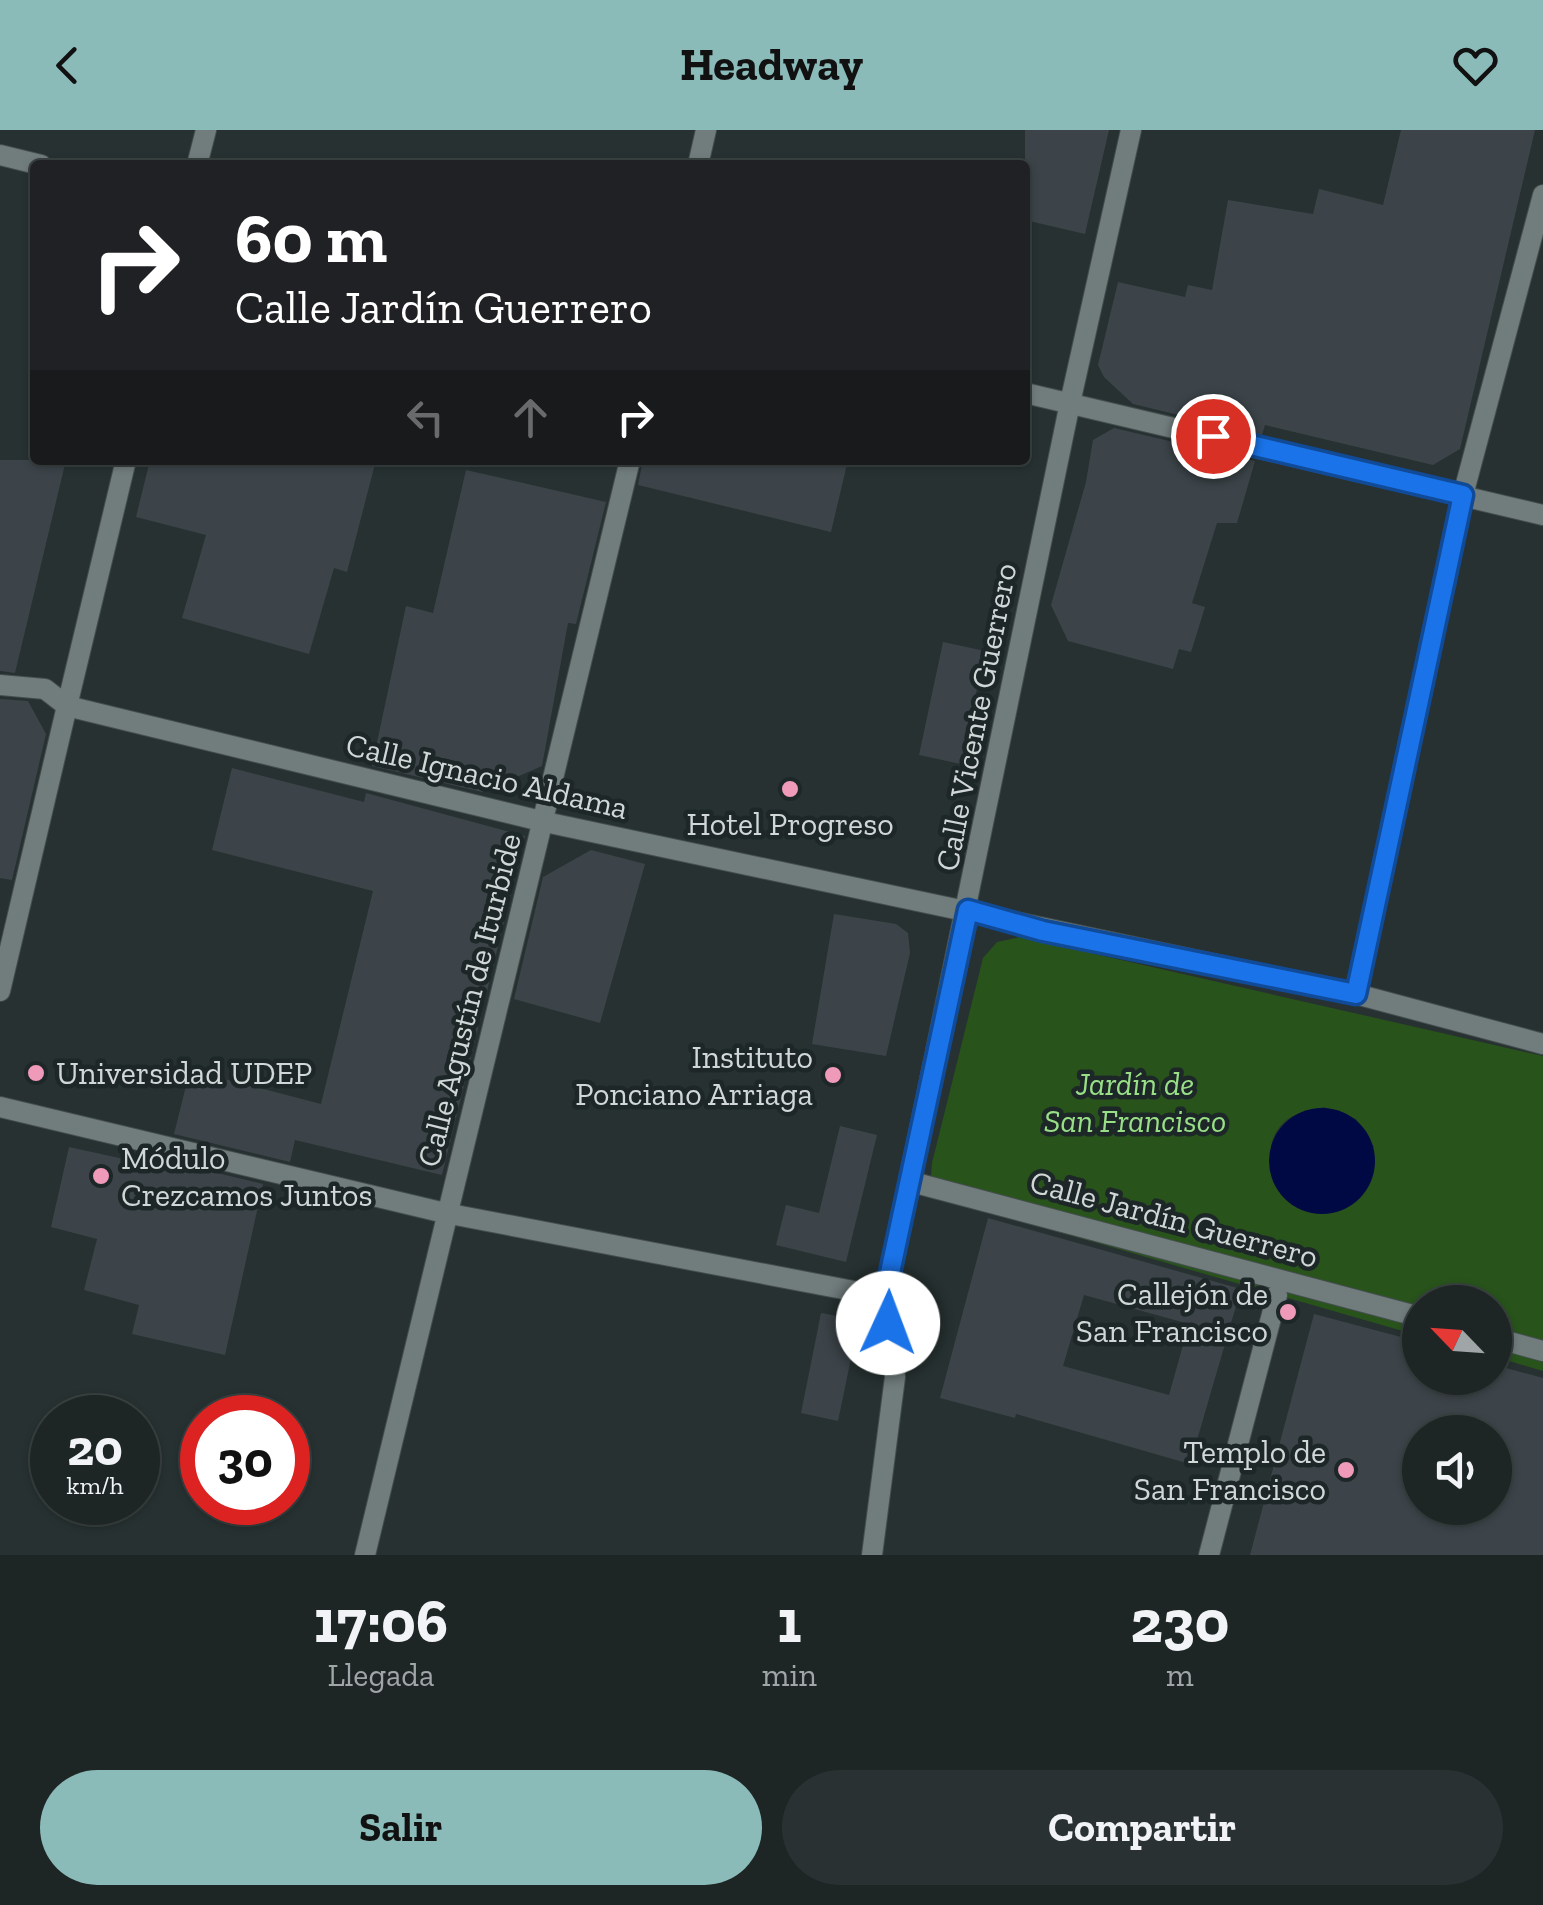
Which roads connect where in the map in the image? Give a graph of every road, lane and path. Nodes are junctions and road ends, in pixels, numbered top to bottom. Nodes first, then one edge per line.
1 (206, 130) edge
2 (706, 130) edge
3 (1131, 130) edge
4 (0, 155) edge
5 (198, 160) edge
6 (699, 160) edge
7 (30, 162) edge
8 (1543, 195) edge
9 (1030, 394) edge
10 (1070, 403) junction
11 (125, 465) edge
12 (629, 465) edge
13 (1463, 495) junction
14 (1543, 515) edge
15 (0, 685) edge
16 (67, 706) junction
17 (545, 822) junction
18 (968, 910) junction
19 (0, 991) edge
20 (1356, 994) junction
21 (1543, 1044) edge
22 (0, 1107) edge
23 (912, 1182) junction
24 (445, 1213) junction
25 (1277, 1295) dead end
26 (885, 1296) junction
27 (1402, 1312) edge
28 (1512, 1343) edge
29 (1543, 1351) edge
30 (365, 1555) edge
31 (872, 1555) edge
32 (1209, 1555) edge

1 - 5 street
2 - 6 street
3 - 10 street, Calle Vicente Guerrero
4 - 7 street
8 - 13 street
9 - 10 street
10 - 13 street
10 - 18 street, Calle Vicente Guerrero
11 - 16 street
12 - 17 street, Calle Agustín de Iturbide
13 - 14 street
13 - 20 street
15 - 16 street, Calle Ignacio Aldama
16 - 17 street, Calle Ignacio Aldama
16 - 19 street
17 - 18 street, Calle Ignacio Aldama
17 - 24 street, Calle Agustín de Iturbide
18 - 20 street
18 - 23 street, Calle Vicente Guerrero
20 - 21 street
22 - 24 street
23 - 26 street, Calle Vicente Guerrero
23 - 27 street, Calle Jardín Guerrero
24 - 26 street
24 - 30 street, Calle Agustín de Iturbide
25 - 32 street
26 - 31 street, Calle Vicente Guerrero
28 - 29 street

